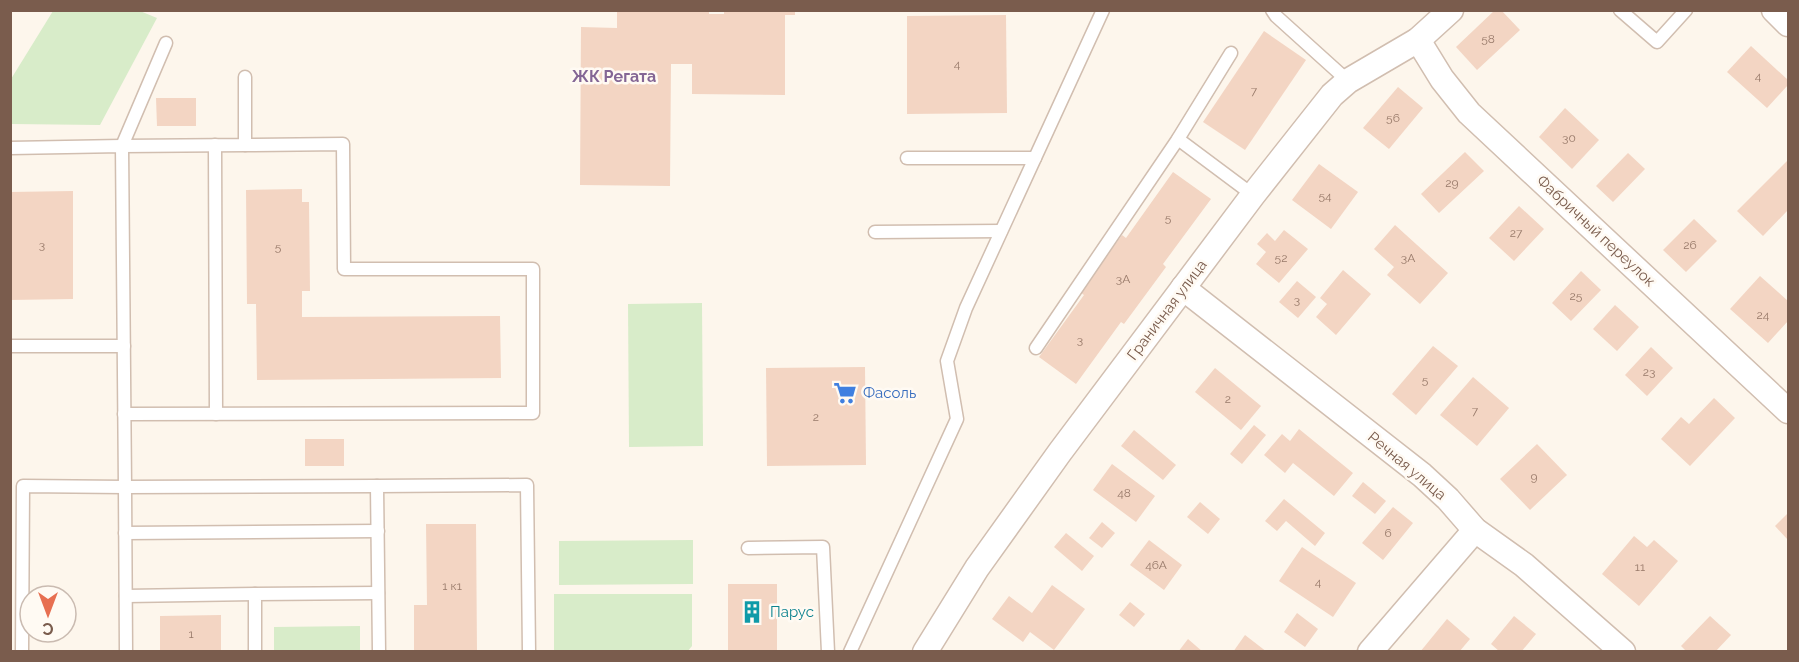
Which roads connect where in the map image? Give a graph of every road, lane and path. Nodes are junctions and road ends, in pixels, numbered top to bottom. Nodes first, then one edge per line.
1 (1103, 10) edge
2 (1272, 10) edge
3 (1451, 10) edge
4 (1620, 10) edge
5 (1686, 10) edge
6 (1774, 10) edge
7 (1788, 24) edge
8 (1418, 40) junction
9 (166, 43) dead end
10 (1232, 53) dead end
11 (245, 77) dead end
12 (1348, 81) junction
13 (1178, 139) junction
14 (215, 145) junction
15 (245, 145) junction
16 (122, 146) junction
17 (10, 148) edge
18 (907, 158) dead end
19 (1035, 158) junction
20 (1253, 195) junction
21 (1001, 231) junction
22 (876, 232) dead end
23 (1183, 288) junction
24 (10, 346) edge
25 (124, 346) junction
26 (1036, 348) dead end
27 (1788, 411) edge
28 (124, 414) junction
29 (216, 414) junction
30 (377, 486) junction
31 (125, 487) junction
32 (1476, 530) junction
33 (378, 531) junction
34 (125, 533) junction
35 (748, 548) dead end
36 (378, 593) junction
37 (255, 594) junction
38 (126, 596) junction
39 (22, 651) edge
40 (126, 651) edge
41 (255, 651) edge
42 (379, 651) edge
43 (529, 651) edge
44 (828, 651) edge
45 (850, 651) edge
46 (925, 651) edge
47 (1370, 651) edge
48 (1623, 651) edge

1 - 19 lane
2 - 12 lane
3 - 8 street, Граничная улица
4 - 5 lane
6 - 7 street
8 - 12 street, Граничная улица
8 - 27 street, Фабричный переулок
9 - 16 lane
10 - 13 lane
11 - 15 lane
12 - 20 street, Граничная улица
13 - 20 lane
13 - 26 lane
14 - 15 lane
14 - 16 lane
14 - 29 lane
15 - 29 lane
16 - 17 lane
16 - 25 lane
18 - 19 lane
19 - 21 lane
20 - 23 street, Граничная улица
21 - 22 lane
21 - 45 lane
23 - 32 street, Речная улица
23 - 46 street, Граничная улица
24 - 25 lane
25 - 28 lane
28 - 29 lane
28 - 31 lane
30 - 31 lane
30 - 33 lane
30 - 43 lane
31 - 34 lane
31 - 39 lane
32 - 47 street
32 - 48 street, Речная улица
33 - 34 lane
33 - 36 lane
34 - 38 lane
35 - 44 lane
36 - 37 lane
36 - 42 lane
37 - 38 lane
37 - 41 lane
38 - 40 lane

